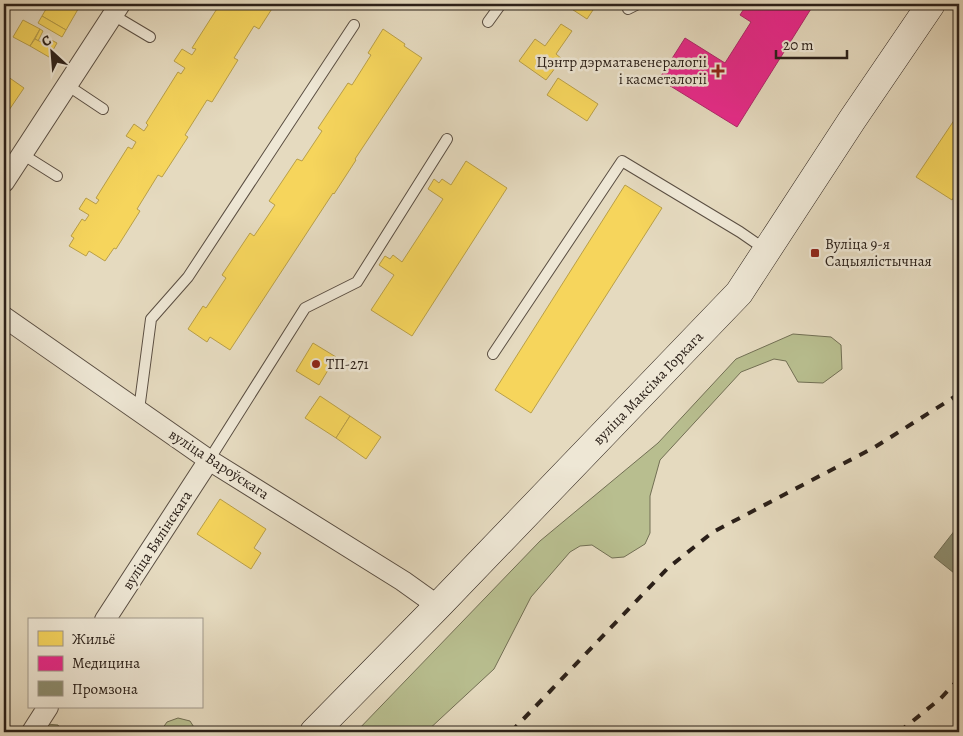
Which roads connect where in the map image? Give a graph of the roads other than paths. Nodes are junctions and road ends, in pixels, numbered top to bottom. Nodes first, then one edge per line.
1 (501, 4) edge
2 (638, 4) edge
3 (931, 4) edge
4 (117, 9) edge
5 (628, 9) dead end
6 (488, 22) dead end
7 (354, 25) dead end
8 (150, 37) dead end
9 (67, 85) junction
10 (103, 109) dead end
11 (447, 139) dead end
12 (22, 154) junction
13 (57, 176) dead end
14 (4, 182) edge
15 (767, 251) junction
16 (4, 317) edge
17 (493, 354) dead end
18 (139, 410) junction
19 (210, 460) junction
20 (438, 606) junction
21 (106, 618) edge
22 (47, 708) edge
23 (32, 732) edge
24 (314, 732) edge

1 - 6 lane
2 - 5 lane
3 - 15 main road, вуліца Максіма Горкага
4 - 8 lane
4 - 9 street
7 - 18 lane
9 - 10 lane
9 - 12 street
11 - 19 lane
12 - 13 lane
12 - 14 street
15 - 17 lane
15 - 20 main road, вуліца Максіма Горкага
16 - 18 street, вуліца Вароўскага
18 - 19 street, вуліца Вароўскага
19 - 20 street, вуліца Вароўскага
19 - 21 street, вуліца Бялінскага
20 - 24 main road, вуліца Максіма Горкага
22 - 23 street

